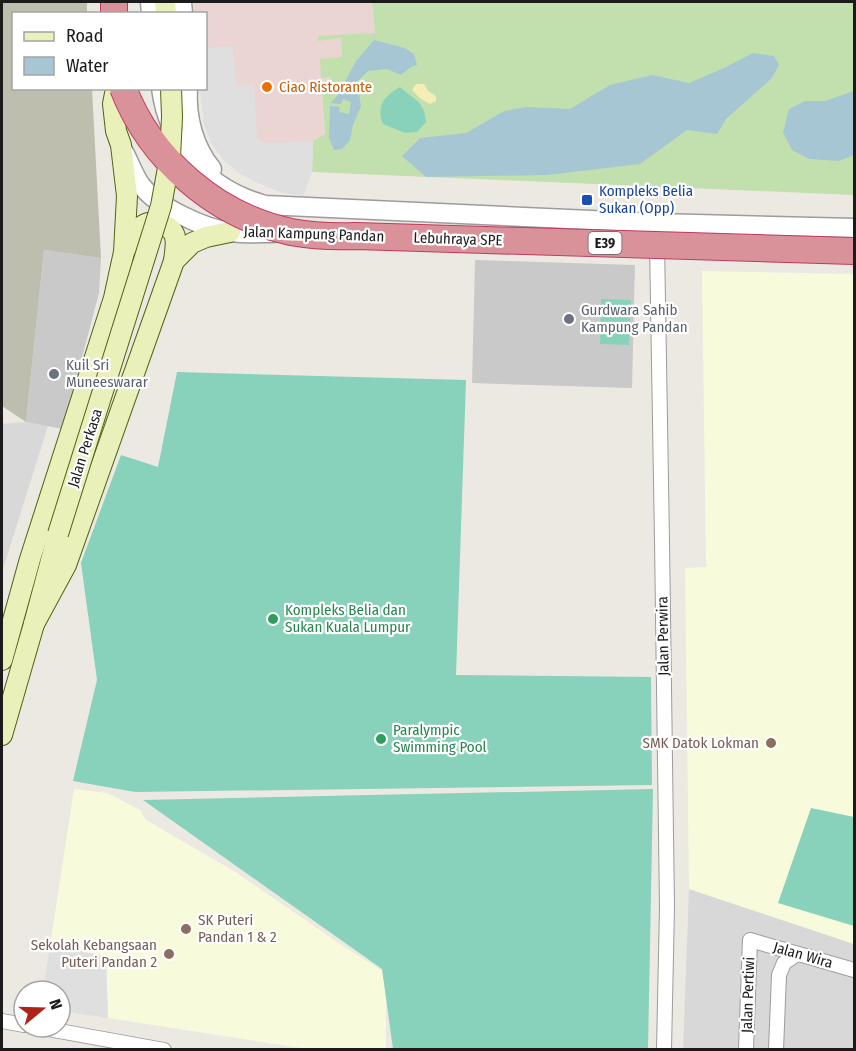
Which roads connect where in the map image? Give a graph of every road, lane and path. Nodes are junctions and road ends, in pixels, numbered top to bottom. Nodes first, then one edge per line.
1 (116, 90) edge
2 (124, 90) edge
3 (133, 90) edge
4 (161, 90) edge
5 (171, 90) edge
6 (188, 90) edge
7 (121, 145) junction
8 (265, 205) junction
9 (657, 222) junction
10 (855, 228) edge
11 (230, 232) junction
12 (855, 238) edge
13 (657, 242) junction
14 (855, 250) edge
15 (124, 252) junction
16 (174, 261) junction
17 (34, 624) junction
18 (2, 660) edge
19 (2, 735) edge
20 (750, 940) joint
21 (797, 954) junction
22 (855, 970) edge
23 (72, 1033) edge
24 (164, 1050) edge
25 (664, 1050) edge
26 (746, 1050) edge
27 (776, 1050) edge

1 - 7 main road, Jalan Kampung Pandan
2 - 14 highway, Lebuhraya SPE / E39, bridge
3 - 12 highway, Lebuhraya SPE / E39
4 - 8 street, Jalan Kampung Pandan
5 - 17 main road, Jalan Perkasa, bridge
6 - 8 street, Jalan Kampung Pandan
7 - 11 street, Jalan Kampung Pandan
7 - 15 main road, Jalan Perkasa
8 - 9 street, Jalan Kampung Pandan
9 - 10 street, Jalan Kampung Pandan
9 - 13 street, Jalan Perwira
11 - 13 street, Jalan Kampung Pandan
11 - 16 main road
13 - 14 street, Jalan Kampung Pandan
13 - 25 street, Jalan Perwira
15 - 16 main road
15 - 18 main road, Jalan Perkasa
16 - 17 main road
17 - 19 main road, Jalan Perkasa
20 - 21 street, Jalan Wira
20 - 26 street, Jalan Pertiwi
21 - 22 street, Jalan Wira
21 - 27 street, Jalan Pertiwi
23 - 24 street

